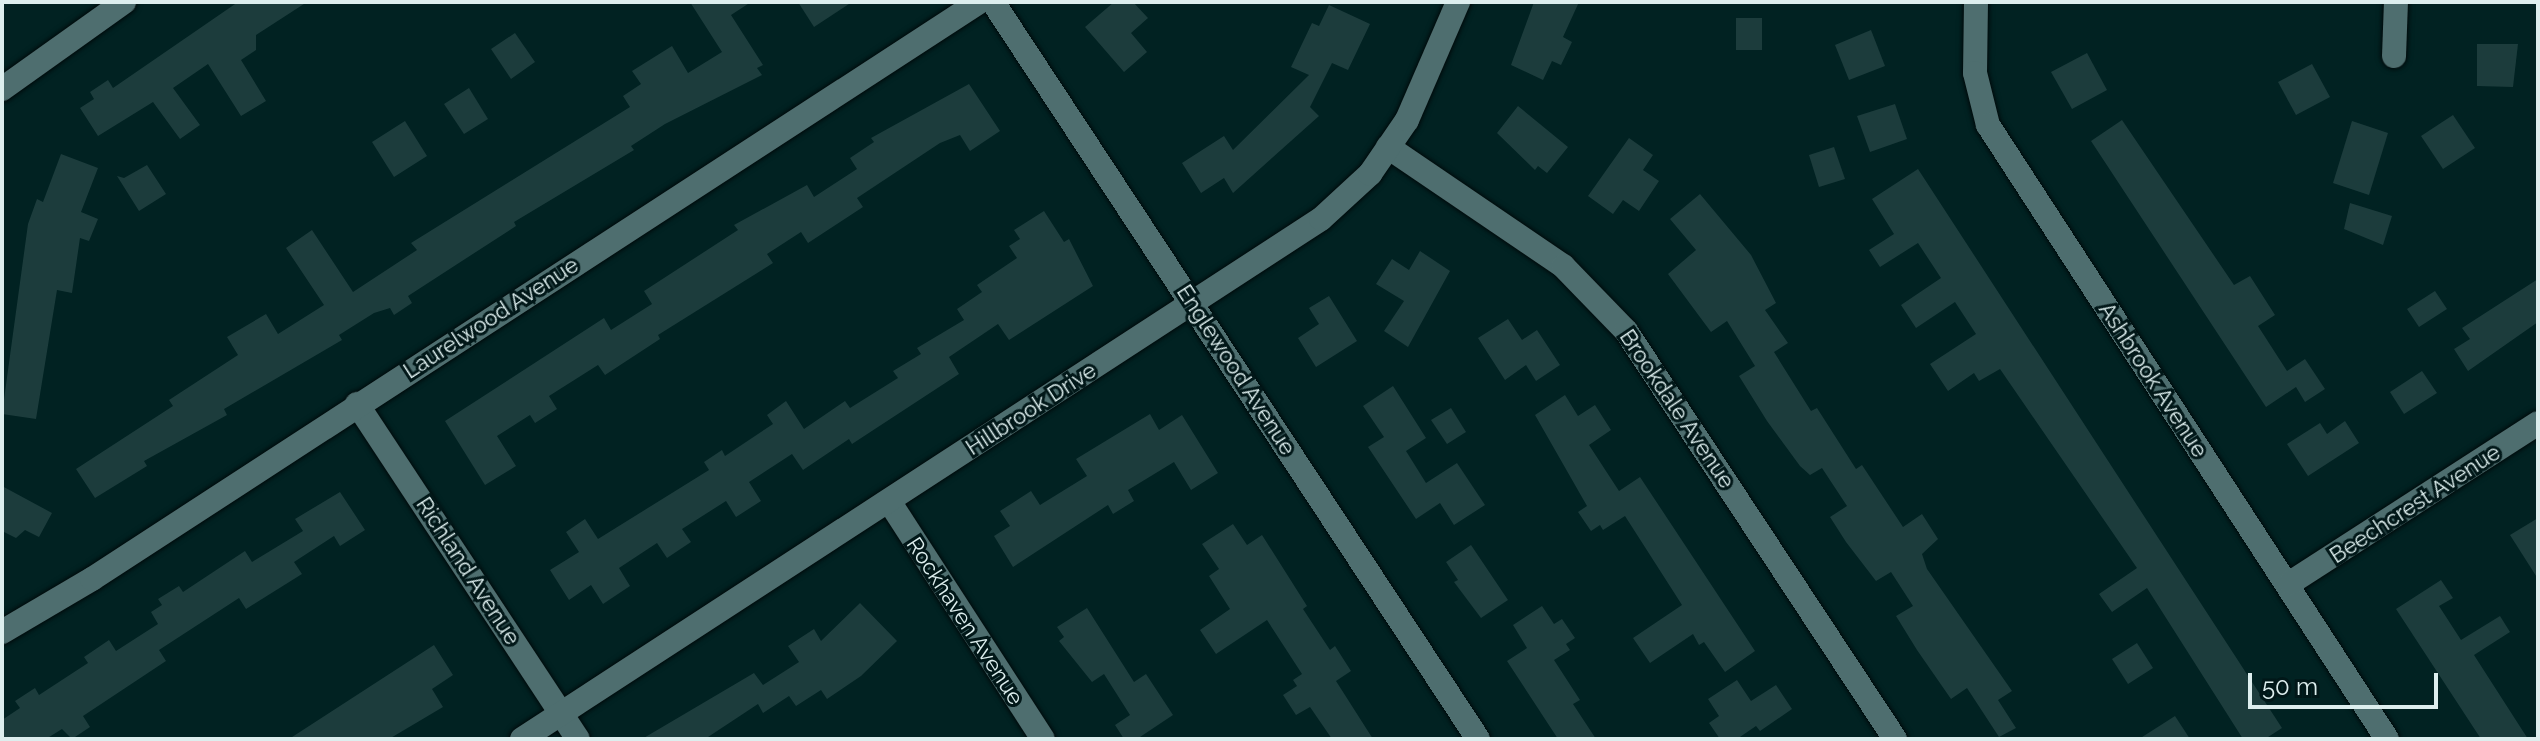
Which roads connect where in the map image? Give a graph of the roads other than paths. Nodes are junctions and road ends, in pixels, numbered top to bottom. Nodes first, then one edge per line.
1 (124, 2) edge
2 (979, 2) edge
3 (993, 2) edge
4 (1458, 2) edge
5 (1976, 2) edge
6 (2396, 2) edge
7 (2394, 56) dead end
8 (2, 89) edge
9 (1388, 147) junction
10 (1192, 304) junction
11 (357, 404) junction
12 (2538, 423) edge
13 (889, 501) junction
14 (2290, 583) junction
15 (2, 632) edge
16 (562, 714) junction
17 (522, 739) edge
18 (578, 739) edge
19 (1043, 739) edge
20 (1478, 739) edge
21 (1895, 739) edge
22 (2387, 739) edge

1 - 8 street
2 - 11 street, Laurelwood Avenue
3 - 10 street, Englewood Avenue
4 - 9 street, Hillbrook Drive
5 - 14 street, Ashbrook Avenue
6 - 7 street
9 - 10 street, Hillbrook Drive
9 - 21 street, Brookdale Avenue
10 - 13 street, Hillbrook Drive
10 - 20 street, Englewood Avenue
11 - 15 street, Laurelwood Avenue
11 - 16 street, Richland Avenue
12 - 14 street, Beechcrest Avenue
13 - 16 street, Hillbrook Drive
13 - 19 street, Rockhaven Avenue
14 - 22 street, Ashbrook Avenue
16 - 17 street, Hillbrook Drive
16 - 18 street, Richland Avenue

